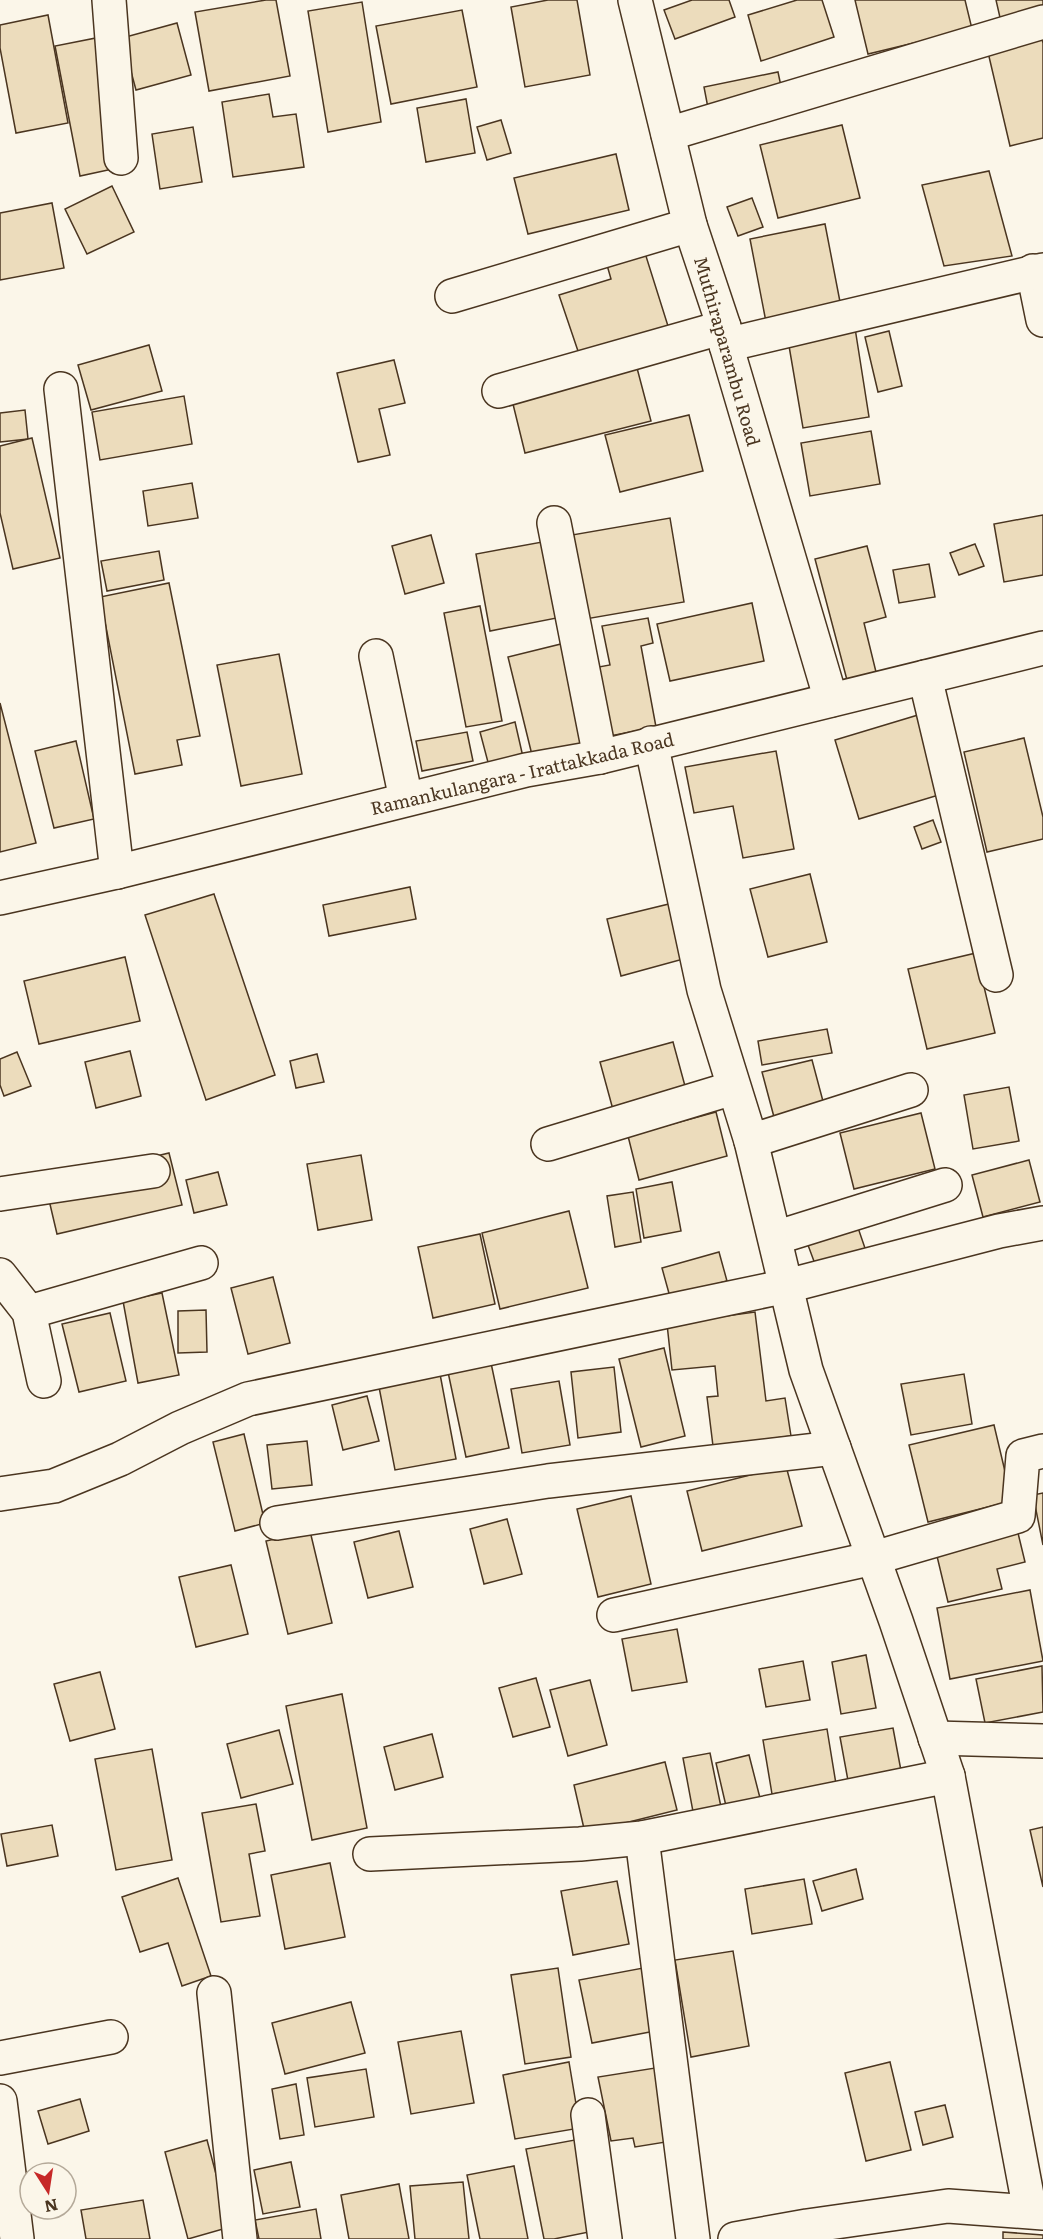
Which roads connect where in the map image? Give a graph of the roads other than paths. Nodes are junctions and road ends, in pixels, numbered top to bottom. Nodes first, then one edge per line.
1 (109, 0) edge
2 (635, 0) edge
3 (1043, 22) edge
4 (668, 134) junction
5 (121, 158) dead end
6 (690, 225) junction
7 (1038, 271) edge
8 (452, 296) dead end
9 (1043, 320) edge
10 (725, 336) junction
11 (61, 389) dead end
12 (499, 391) dead end
13 (554, 523) dead end
14 (1043, 648) edge
15 (376, 656) dead end
16 (925, 677) junction
17 (831, 700) junction
18 (651, 743) junction
19 (600, 757) junction
20 (406, 799) junction
21 (117, 872) junction
22 (0, 898) edge
23 (996, 975) dead end
24 (733, 1088) junction
25 (911, 1090) dead end
26 (751, 1141) junction
27 (548, 1144) dead end
28 (153, 1171) dead end
29 (945, 1185) dead end
30 (0, 1194) edge
31 (1043, 1223) edge
32 (775, 1238) junction
33 (201, 1263) dead end
34 (0, 1275) edge
35 (787, 1286) junction
36 (29, 1311) junction
37 (44, 1381) dead end
38 (834, 1448) junction
39 (1043, 1451) edge
40 (0, 1494) edge
41 (277, 1523) dead end
42 (874, 1558) junction
43 (614, 1615) dead end
44 (935, 1738) junction
45 (1043, 1741) edge
46 (948, 1776) junction
47 (642, 1838) junction
48 (370, 1854) dead end
49 (214, 1993) dead end
50 (111, 2037) dead end
51 (0, 2058) edge
52 (0, 2101) edge
53 (588, 2115) dead end
54 (1036, 2212) edge
55 (17, 2239) edge
56 (240, 2239) edge
57 (605, 2239) edge
58 (693, 2239) edge
59 (735, 2239) edge

1 - 5 street
2 - 4 street, Muthiraparambu Road
3 - 4 street
4 - 6 street, Muthiraparambu Road
6 - 8 street
6 - 10 street, Muthiraparambu Road
7 - 9 street
7 - 10 street
10 - 12 street
10 - 17 street, Muthiraparambu Road
11 - 21 street
13 - 19 street
14 - 16 street, Ramankulangara - Irattakkada Road
15 - 20 street
16 - 17 street, Ramankulangara - Irattakkada Road
16 - 23 street
17 - 18 street, Ramankulangara - Irattakkada Road
18 - 19 street, Ramankulangara - Irattakkada Road
18 - 24 street
19 - 20 street, Ramankulangara - Irattakkada Road
20 - 21 street, Ramankulangara - Irattakkada Road
21 - 22 street, Ramankulangara - Irattakkada Road
24 - 26 street
24 - 27 street
25 - 26 street
26 - 32 street
28 - 30 street
29 - 32 street
31 - 35 street
32 - 35 street
33 - 36 street
34 - 36 street
35 - 38 street
35 - 40 street
36 - 37 street
38 - 41 street
38 - 42 street
39 - 42 street
42 - 43 street
42 - 44 street
44 - 45 street
44 - 46 street
46 - 47 street
46 - 54 street
47 - 48 street
47 - 58 street
49 - 56 street
50 - 51 street
52 - 55 street
53 - 57 street
54 - 59 street

